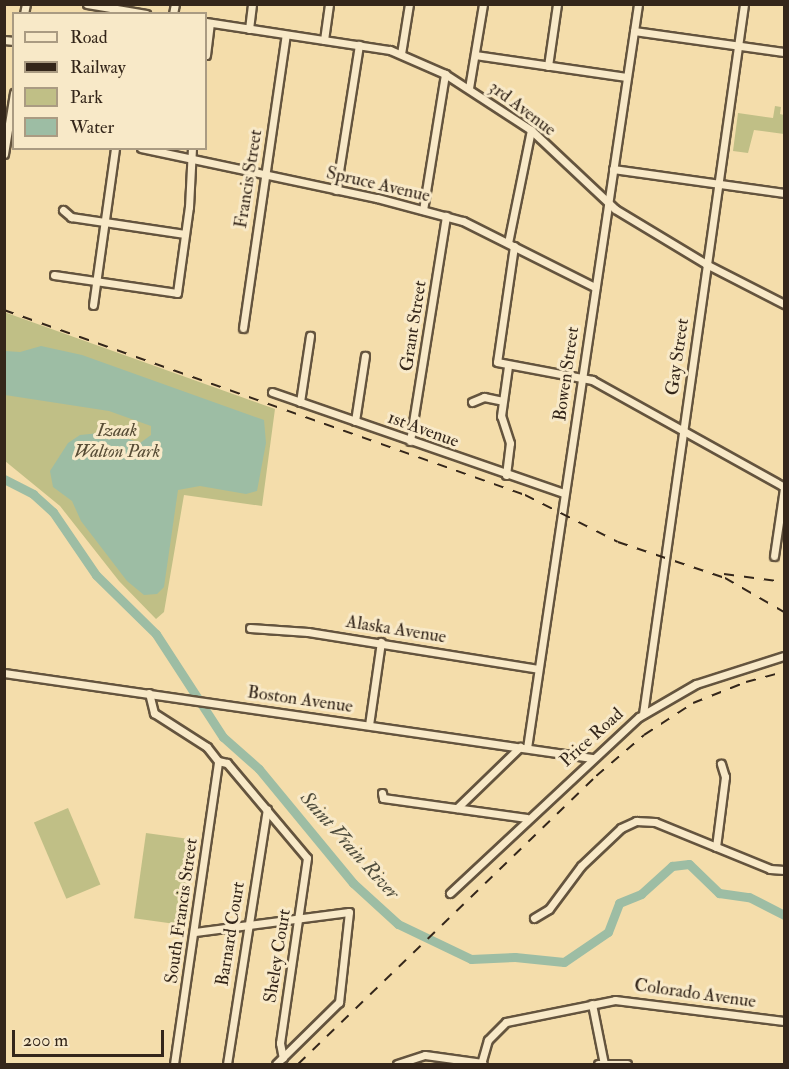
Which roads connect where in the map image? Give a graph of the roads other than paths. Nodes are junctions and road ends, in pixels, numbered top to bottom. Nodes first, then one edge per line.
1 (87, 4) edge
2 (252, 4) edge
3 (329, 4) edge
4 (409, 4) edge
5 (483, 4) edge
6 (557, 4) edge
7 (638, 4) edge
8 (744, 4) edge
9 (96, 8) edge
10 (127, 12) edge
11 (208, 23) edge
12 (249, 29) junction
13 (634, 31) junction
14 (286, 35) junction
15 (207, 39) edge
16 (324, 40) junction
17 (359, 45) junction
18 (738, 46) junction
19 (784, 52) edge
20 (401, 54) junction
21 (475, 55) junction
22 (548, 66) junction
23 (445, 74) junction
24 (626, 78) junction
25 (469, 88) junction
26 (10, 97) edge
27 (12, 116) edge
28 (531, 130) junction
29 (5, 145) edge
30 (115, 150) edge
31 (149, 150) edge
32 (192, 150) edge
33 (4, 154) edge
34 (190, 160) junction
35 (613, 169) junction
36 (264, 177) junction
37 (718, 183) junction
38 (336, 190) junction
39 (784, 193) edge
40 (609, 204) junction
41 (63, 210) dead end
42 (423, 210) junction
43 (446, 216) junction
44 (105, 222) junction
45 (185, 234) junction
46 (511, 245) junction
47 (706, 264) junction
48 (54, 275) dead end
49 (96, 281) junction
50 (595, 287) junction
51 (784, 304) edge
52 (93, 305) dead end
53 (243, 328) dead end
54 (310, 336) dead end
55 (366, 356) dead end
56 (508, 366) junction
57 (582, 377) junction
58 (272, 392) dead end
59 (503, 400) junction
60 (300, 402) junction
61 (472, 402) dead end
62 (355, 421) junction
63 (682, 434) junction
64 (410, 441) junction
65 (506, 476) junction
66 (784, 488) edge
67 (564, 493) junction
68 (774, 556) dead end
69 (250, 628) dead end
70 (381, 642) junction
71 (784, 656) edge
72 (538, 669) junction
73 (4, 673) edge
74 (149, 693) junction
75 (643, 714) junction
76 (369, 725) junction
77 (523, 748) junction
78 (592, 758) junction
79 (218, 761) junction
80 (721, 764) dead end
81 (382, 792) dead end
82 (457, 808) junction
83 (267, 809) junction
84 (527, 818) junction
85 (716, 847) junction
86 (784, 870) edge
87 (450, 893) dead end
88 (299, 918) junction
89 (534, 918) dead end
90 (247, 924) junction
91 (195, 932) junction
92 (592, 1004) junction
93 (784, 1021) edge
94 (283, 1058) junction
95 (482, 1064) edge
96 (601, 1064) edge
97 (174, 1065) edge
98 (227, 1065) edge
99 (276, 1065) edge
100 (397, 1065) edge
101 (627, 1065) edge

1 - 9 street
2 - 12 street
3 - 16 street
4 - 20 street
5 - 21 street
6 - 22 street
7 - 13 street, Bowen Street
8 - 18 street, Gay Street
9 - 10 street
11 - 12 street, 3rd Avenue
11 - 15 street
12 - 14 street, 3rd Avenue
13 - 18 street
13 - 24 street, Bowen Street
14 - 16 street, 3rd Avenue
14 - 36 street, Francis Street
16 - 17 street, 3rd Avenue
17 - 20 street, 3rd Avenue
17 - 38 street
18 - 19 street
18 - 37 street, Gay Street
20 - 23 street, 3rd Avenue
21 - 22 street
21 - 25 street
22 - 24 street
23 - 25 street, 3rd Avenue
23 - 42 street
24 - 35 street, Bowen Street
25 - 28 street, 3rd Avenue
26 - 27 street
27 - 29 street
28 - 40 street, 3rd Avenue
28 - 46 street
29 - 33 street
30 - 44 street
31 - 34 street, Spruce Avenue
32 - 34 street
34 - 36 street, Spruce Avenue
34 - 45 street
35 - 37 street
35 - 40 street, Bowen Street
36 - 38 street, Spruce Avenue
36 - 53 street, Francis Street
37 - 39 street
37 - 47 street, Gay Street
38 - 42 street, Spruce Avenue
40 - 47 street, 3rd Avenue
40 - 50 street, Bowen Street
41 - 44 street
42 - 43 street, Spruce Avenue
43 - 46 street, Spruce Avenue
43 - 64 street, Grant Street
44 - 45 street
44 - 49 street
45 - 49 street
46 - 50 street, Spruce Avenue
46 - 56 street
47 - 51 street, 3rd Avenue
47 - 63 street, Gay Street
48 - 49 street
49 - 52 street
50 - 57 street, Bowen Street
54 - 60 street
55 - 62 street
56 - 57 street
56 - 59 street
57 - 63 street
57 - 67 street, Bowen Street
58 - 60 street, 1st Avenue
59 - 61 street
59 - 65 street
60 - 62 street, 1st Avenue
62 - 64 street, 1st Avenue
63 - 66 street
63 - 75 street, Gay Street
64 - 65 street, 1st Avenue
65 - 67 street, 1st Avenue
66 - 68 street
67 - 72 street, Bowen Street
69 - 70 street, Alaska Avenue
70 - 72 street, Alaska Avenue
70 - 76 street
71 - 75 street, Price Road
72 - 77 street, Bowen Street
73 - 74 street, Boston Avenue
74 - 76 street, Boston Avenue
74 - 79 street
75 - 78 street, Price Road
76 - 77 street, Boston Avenue
77 - 78 street, Boston Avenue
77 - 82 street
78 - 84 street, Price Road
79 - 83 street
79 - 91 street, South Francis Street
80 - 85 street
81 - 82 street
82 - 84 street
83 - 88 street, Sheley Court
83 - 90 street, Barnard Court
84 - 87 street, Price Road
85 - 86 street
85 - 89 street
88 - 90 street
88 - 94 street, Sheley Court
88 - 94 street
90 - 91 street
90 - 98 street, Barnard Court
91 - 97 street, South Francis Street
92 - 93 street, Colorado Avenue
92 - 95 street, Colorado Avenue
92 - 96 street
94 - 99 street
95 - 100 street
96 - 101 street

